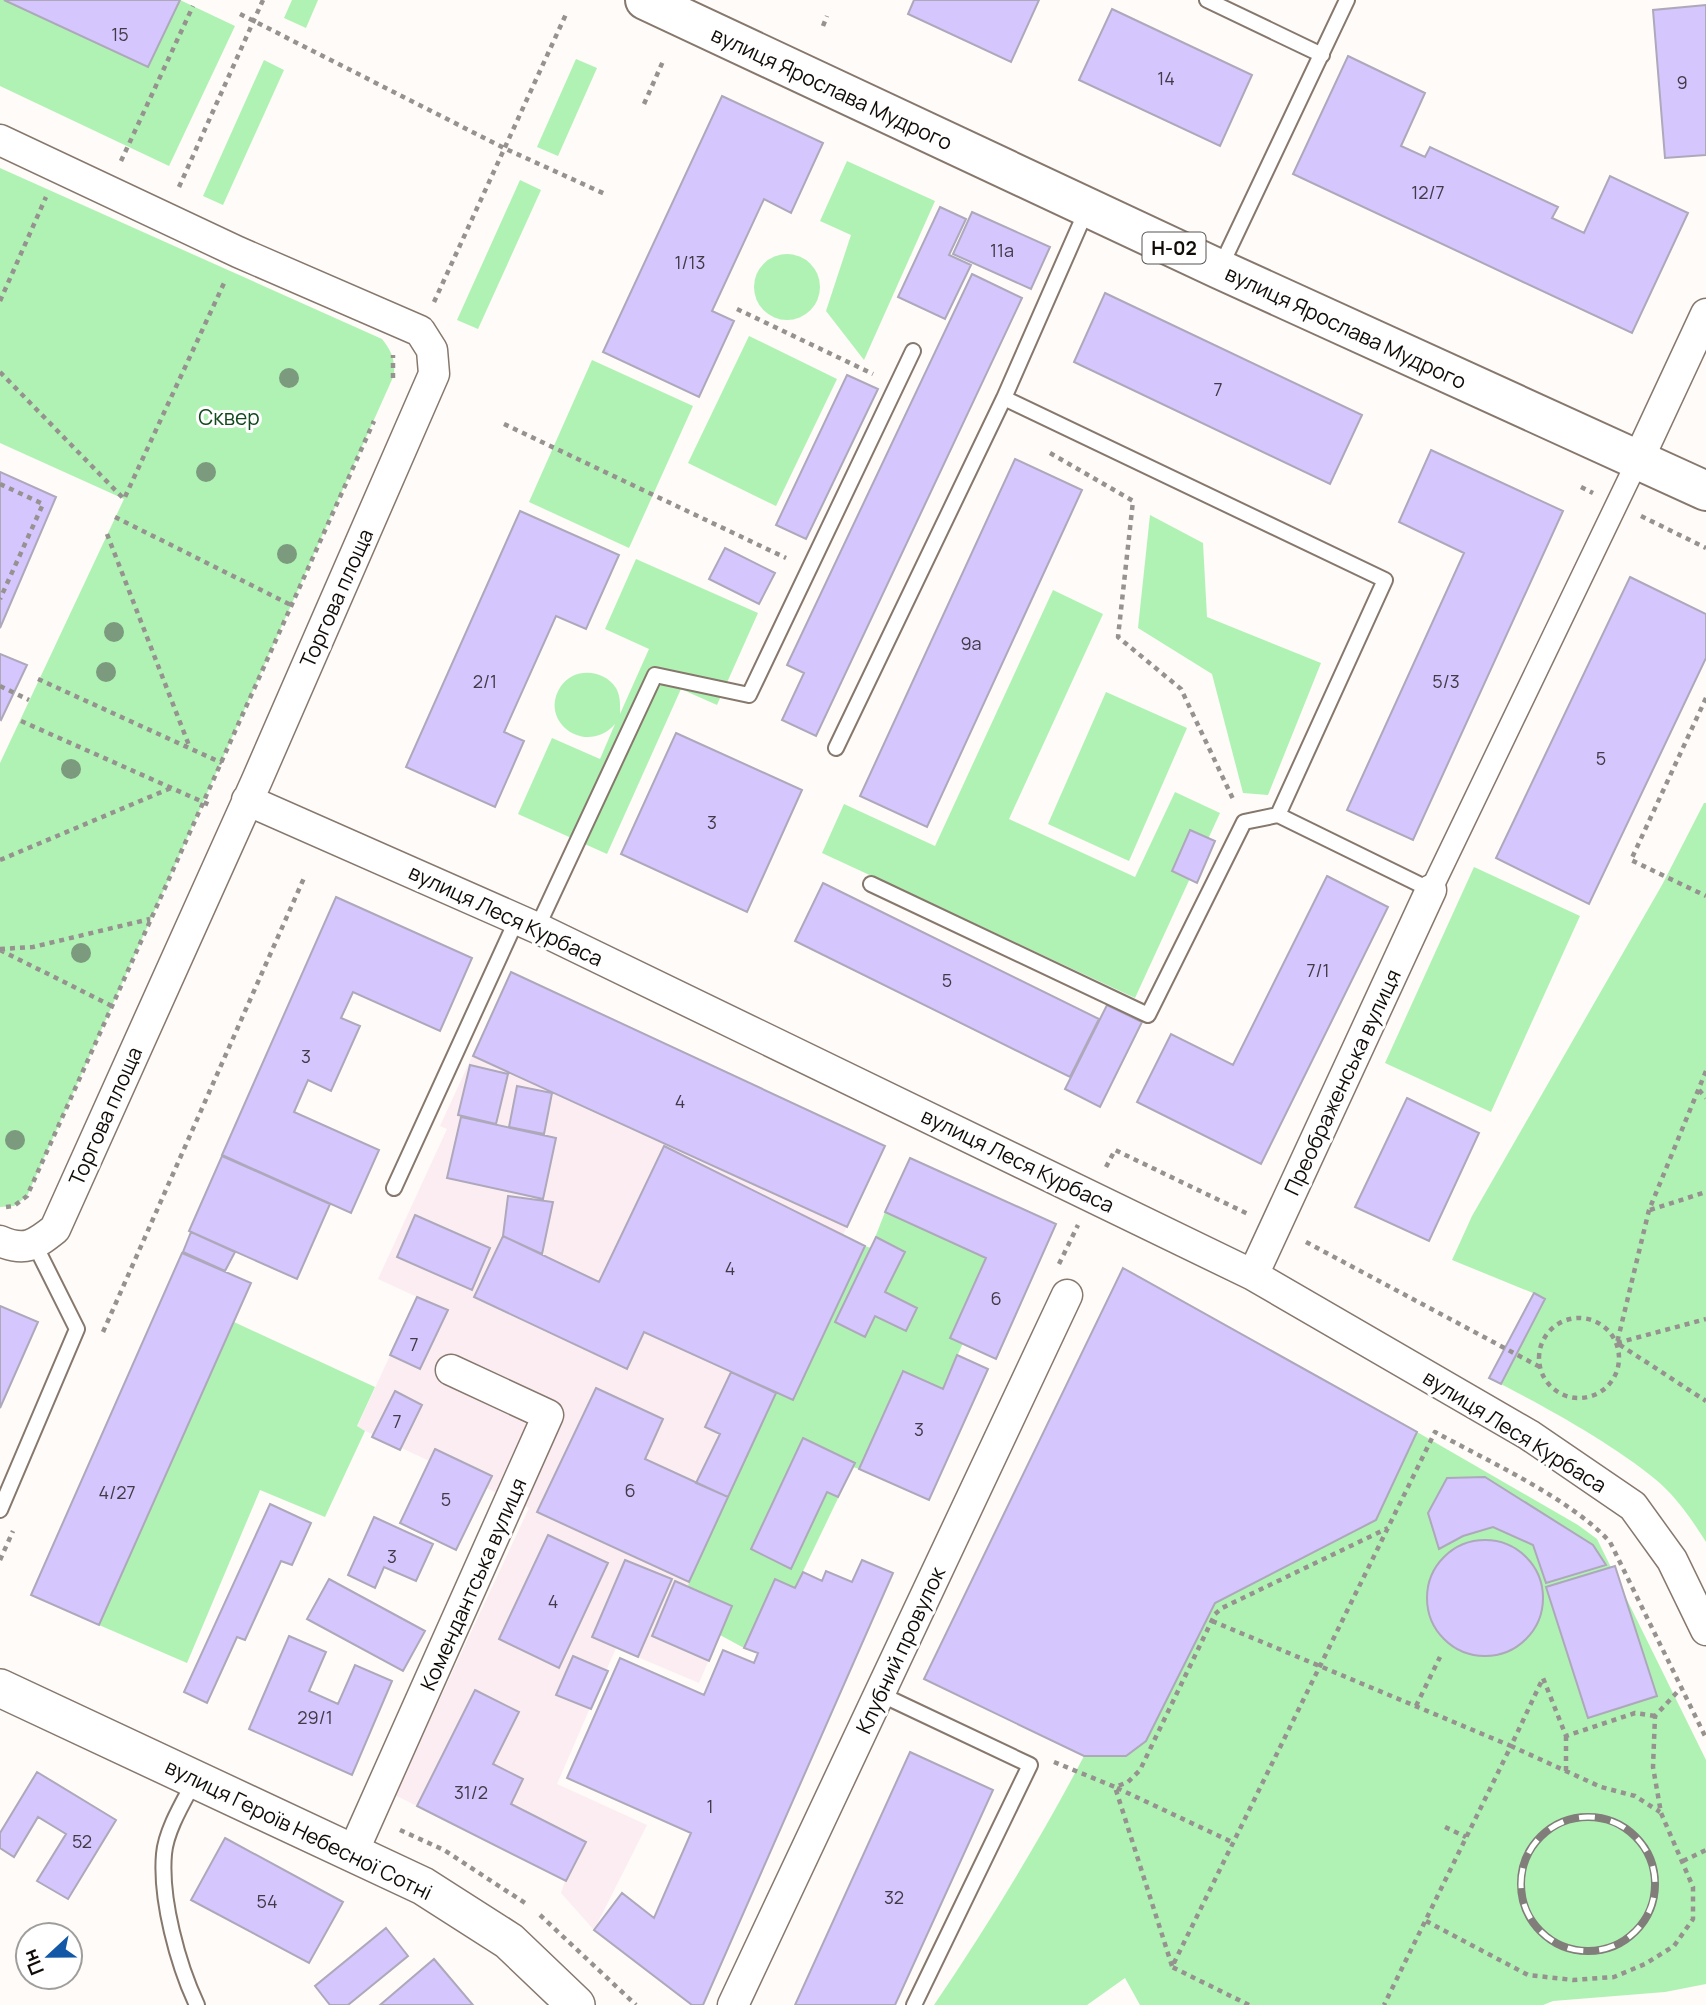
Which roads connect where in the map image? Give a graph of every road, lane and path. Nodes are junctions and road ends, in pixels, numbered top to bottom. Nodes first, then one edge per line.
1 (263, 0) edge
2 (645, 0) edge
3 (1207, 0) edge
4 (1347, 0) edge
5 (193, 6) dead end
6 (566, 12) dead end
7 (240, 14) dead end
8 (827, 16) dead end
9 (254, 21) junction
10 (823, 26) dead end
11 (1322, 55) junction
12 (664, 59) dead end
13 (645, 104) dead end
14 (0, 140) edge
15 (506, 149) junction
16 (50, 190) dead end
17 (108, 190) junction
18 (605, 194) dead end
19 (1088, 208) junction
20 (166, 217) junction
21 (238, 252) junction
22 (1219, 269) junction
23 (0, 301) edge
24 (737, 309) dead end
25 (1706, 314) edge
26 (420, 331) junction
27 (392, 351) dead end
28 (913, 351) dead end
29 (0, 372) edge
30 (896, 386) junction
31 (388, 388) dead end
32 (1004, 398) junction
33 (377, 413) dead end
34 (504, 424) dead end
35 (1050, 453) dead end
36 (1638, 460) junction
37 (0, 484) edge
38 (1706, 491) edge
39 (115, 517) dead end
40 (107, 534) dead end
41 (809, 569) junction
42 (0, 599) edge
43 (291, 605) junction
44 (38, 679) dead end
45 (0, 686) edge
46 (1706, 698) edge
47 (29, 700) dead end
48 (21, 721) dead end
49 (836, 748) dead end
50 (190, 749) junction
51 (221, 763) junction
52 (172, 788) junction
53 (248, 799) junction
54 (203, 802) junction
55 (1278, 815) junction
56 (1244, 822) junction
57 (0, 860) edge
58 (304, 878) dead end
59 (871, 884) dead end
60 (1431, 890) junction
61 (1706, 896) edge
62 (150, 919) junction
63 (527, 923) junction
64 (0, 950) edge
65 (112, 1006) junction
66 (1706, 1071) edge
67 (1699, 1090) junction
68 (1706, 1098) edge
69 (394, 1188) dead end
70 (1706, 1192) edge
71 (0, 1208) edge
72 (1649, 1210) junction
73 (0, 1241) edge
74 (35, 1245) junction
75 (1253, 1275) junction
76 (1067, 1295) dead end
77 (1706, 1319) edge
78 (99, 1340) dead end
79 (1617, 1343) junction
80 (451, 1370) dead end
81 (1706, 1401) edge
82 (0, 1510) edge
83 (17, 1523) dead end
84 (1388, 1528) junction
85 (0, 1560) edge
86 (1212, 1621) junction
87 (1706, 1630) edge
88 (1440, 1657) dead end
89 (1320, 1666) junction
90 (0, 1688) edge
91 (1681, 1688) junction
92 (880, 1694) junction
93 (1416, 1706) junction
94 (1655, 1716) junction
95 (1566, 1736) junction
96 (1706, 1738) edge
97 (1511, 1746) junction
98 (1030, 1765) junction
99 (1566, 1772) junction
100 (196, 1778) junction
101 (1115, 1787) junction
102 (1661, 1813) junction
103 (1445, 1827) dead end
104 (1466, 1837) junction
105 (1234, 1843) junction
106 (1706, 1850) edge
107 (353, 1852) junction
108 (1683, 1861) junction
109 (1426, 1921) junction
110 (1172, 1967) junction
111 (197, 2005) edge
112 (576, 2005) edge
113 (733, 2005) edge
114 (914, 2005) edge
115 (1249, 2005) edge
116 (1384, 2005) edge

1 - 9 path
2 - 19 main road, вулиця Ярослава Мудрого / Н-02
3 - 11 lane
4 - 11 lane
5 - 17 path
6 - 15 path
7 - 9 path
8 - 10 path
9 - 15 path
9 - 20 path
11 - 22 lane
12 - 13 path
14 - 17 street
15 - 18 path
15 - 26 path
16 - 23 path
17 - 20 street
19 - 22 main road, вулиця Ярослава Мудрого / Н-02
19 - 32 lane
20 - 21 street
21 - 26 street
21 - 29 path
22 - 36 main road, вулиця Ярослава Мудрого / Н-02
24 - 30 path
25 - 36 street
26 - 53 street, Торгова площа
27 - 31 path
28 - 30 lane
30 - 41 lane
32 - 49 lane
32 - 55 lane
33 - 43 path
34 - 41 path
35 - 56 path
36 - 38 main road, вулиця Ярослава Мудрого / Н-02
36 - 60 street
37 - 42 path
39 - 43 path
40 - 50 path
41 - 63 lane
43 - 51 path
44 - 50 path
45 - 47 path
46 - 61 path
48 - 52 path
50 - 51 path
51 - 53 path
51 - 54 path
52 - 54 path
52 - 57 path
53 - 54 path
53 - 63 street, вулиця Леся Курбаса
53 - 74 street, Торгова площа
54 - 62 path
55 - 56 lane
55 - 60 lane
56 - 59 lane
58 - 78 path
60 - 75 street, Преображенська вулиця
62 - 64 path
62 - 65 path
63 - 69 lane
63 - 75 street, вулиця Леся Курбаса
64 - 65 path
65 - 71 path
66 - 67 path
67 - 68 path
67 - 72 path
70 - 72 path
72 - 79 path
73 - 74 street
74 - 82 lane
75 - 87 street, вулиця Леся Курбаса
76 - 92 street, Клубний провулок
77 - 79 path
79 - 79 path
79 - 81 path
80 - 107 street, Комендантська вулиця
83 - 85 path
84 - 86 path
84 - 89 path
84 - 91 path
86 - 89 path
86 - 101 path
88 - 93 path
89 - 93 path
89 - 105 path
90 - 100 street, вулиця Героїв Небесної Сотні
91 - 94 path
91 - 96 path
92 - 98 lane
92 - 113 street, Клубний провулок
93 - 97 path
94 - 95 path
94 - 102 path
95 - 97 path
95 - 99 path
97 - 99 path
97 - 104 path
98 - 101 path
98 - 114 lane
99 - 102 path
100 - 107 street, вулиця Героїв Небесної Сотні
100 - 111 lane
101 - 105 path
101 - 110 path
102 - 108 path
103 - 104 path
104 - 109 path
105 - 110 path
106 - 108 path
107 - 112 street, вулиця Героїв Небесної Сотні
108 - 109 path
109 - 116 path
110 - 115 path

